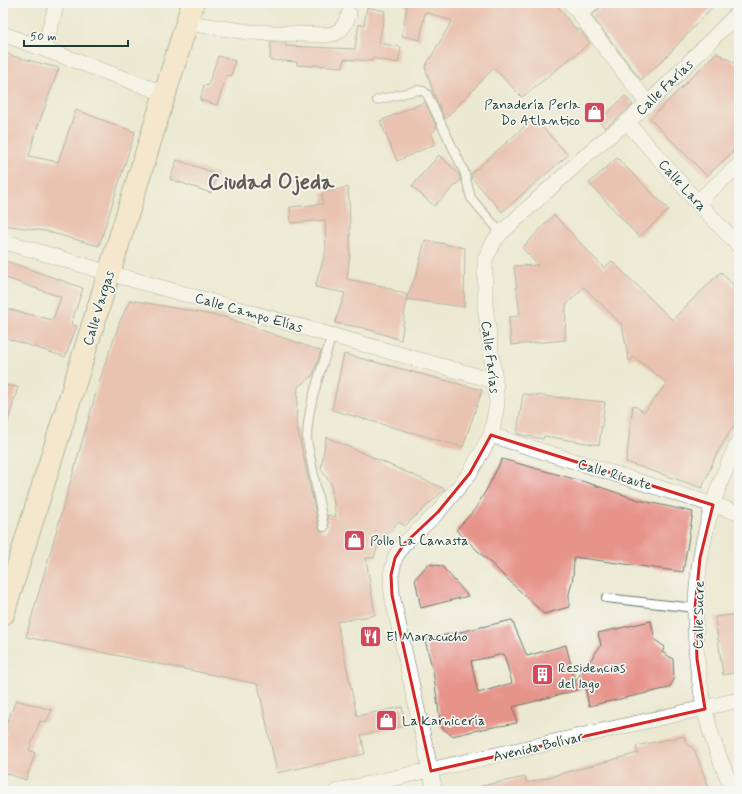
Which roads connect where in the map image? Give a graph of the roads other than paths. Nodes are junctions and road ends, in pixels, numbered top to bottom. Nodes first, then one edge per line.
1 (57, 3) edge
2 (193, 3) edge
3 (571, 3) edge
4 (592, 3) edge
5 (739, 12) edge
6 (349, 14) dead end
7 (580, 15) junction
8 (187, 23) junction
9 (3, 34) edge
10 (44, 49) junction
11 (166, 94) junction
12 (377, 100) dead end
13 (648, 104) junction
14 (627, 122) junction
15 (739, 165) edge
16 (697, 202) junction
17 (501, 233) junction
18 (3, 241) edge
19 (739, 246) edge
20 (109, 273) junction
21 (332, 336) junction
22 (495, 381) junction
23 (491, 435) junction
24 (739, 441) edge
25 (713, 505) junction
26 (739, 513) edge
27 (324, 527) dead end
28 (606, 598) dead end
29 (695, 608) junction
30 (3, 614) edge
31 (739, 700) edge
32 (705, 709) junction
33 (431, 771) junction
34 (337, 791) edge
35 (435, 791) edge
36 (733, 791) edge

1 - 10 street
2 - 8 street, Calle Vargas
3 - 7 street
4 - 7 street
5 - 13 street, Calle Farías
6 - 8 street
7 - 13 street
8 - 11 street, Calle Vargas
9 - 10 street
10 - 11 street
11 - 20 street, Calle Vargas
12 - 17 lane
13 - 14 street, Calle Farías
14 - 16 street, Calle Lara
14 - 17 street, Calle Farías
15 - 16 street
16 - 19 street, Calle Lara
17 - 22 street, Calle Farías
18 - 20 street, Calle Campo Elías
20 - 21 street, Calle Campo Elías
20 - 30 street, Calle Vargas
21 - 22 street, Calle Campo Elías
21 - 27 lane
22 - 23 street, Calle Farías
23 - 25 street, Calle Ricaute
23 - 33 street, Calle Farías
24 - 25 street, Calle Sucre
25 - 26 street, Calle Ricaute
25 - 29 street, Calle Sucre
28 - 29 lane
29 - 32 street, Calle Sucre
31 - 32 street, Avenida Bolívar
32 - 33 street, Avenida Bolívar
32 - 36 street, Calle Sucre
33 - 34 street, Avenida Bolívar
33 - 35 street, Calle Farías

